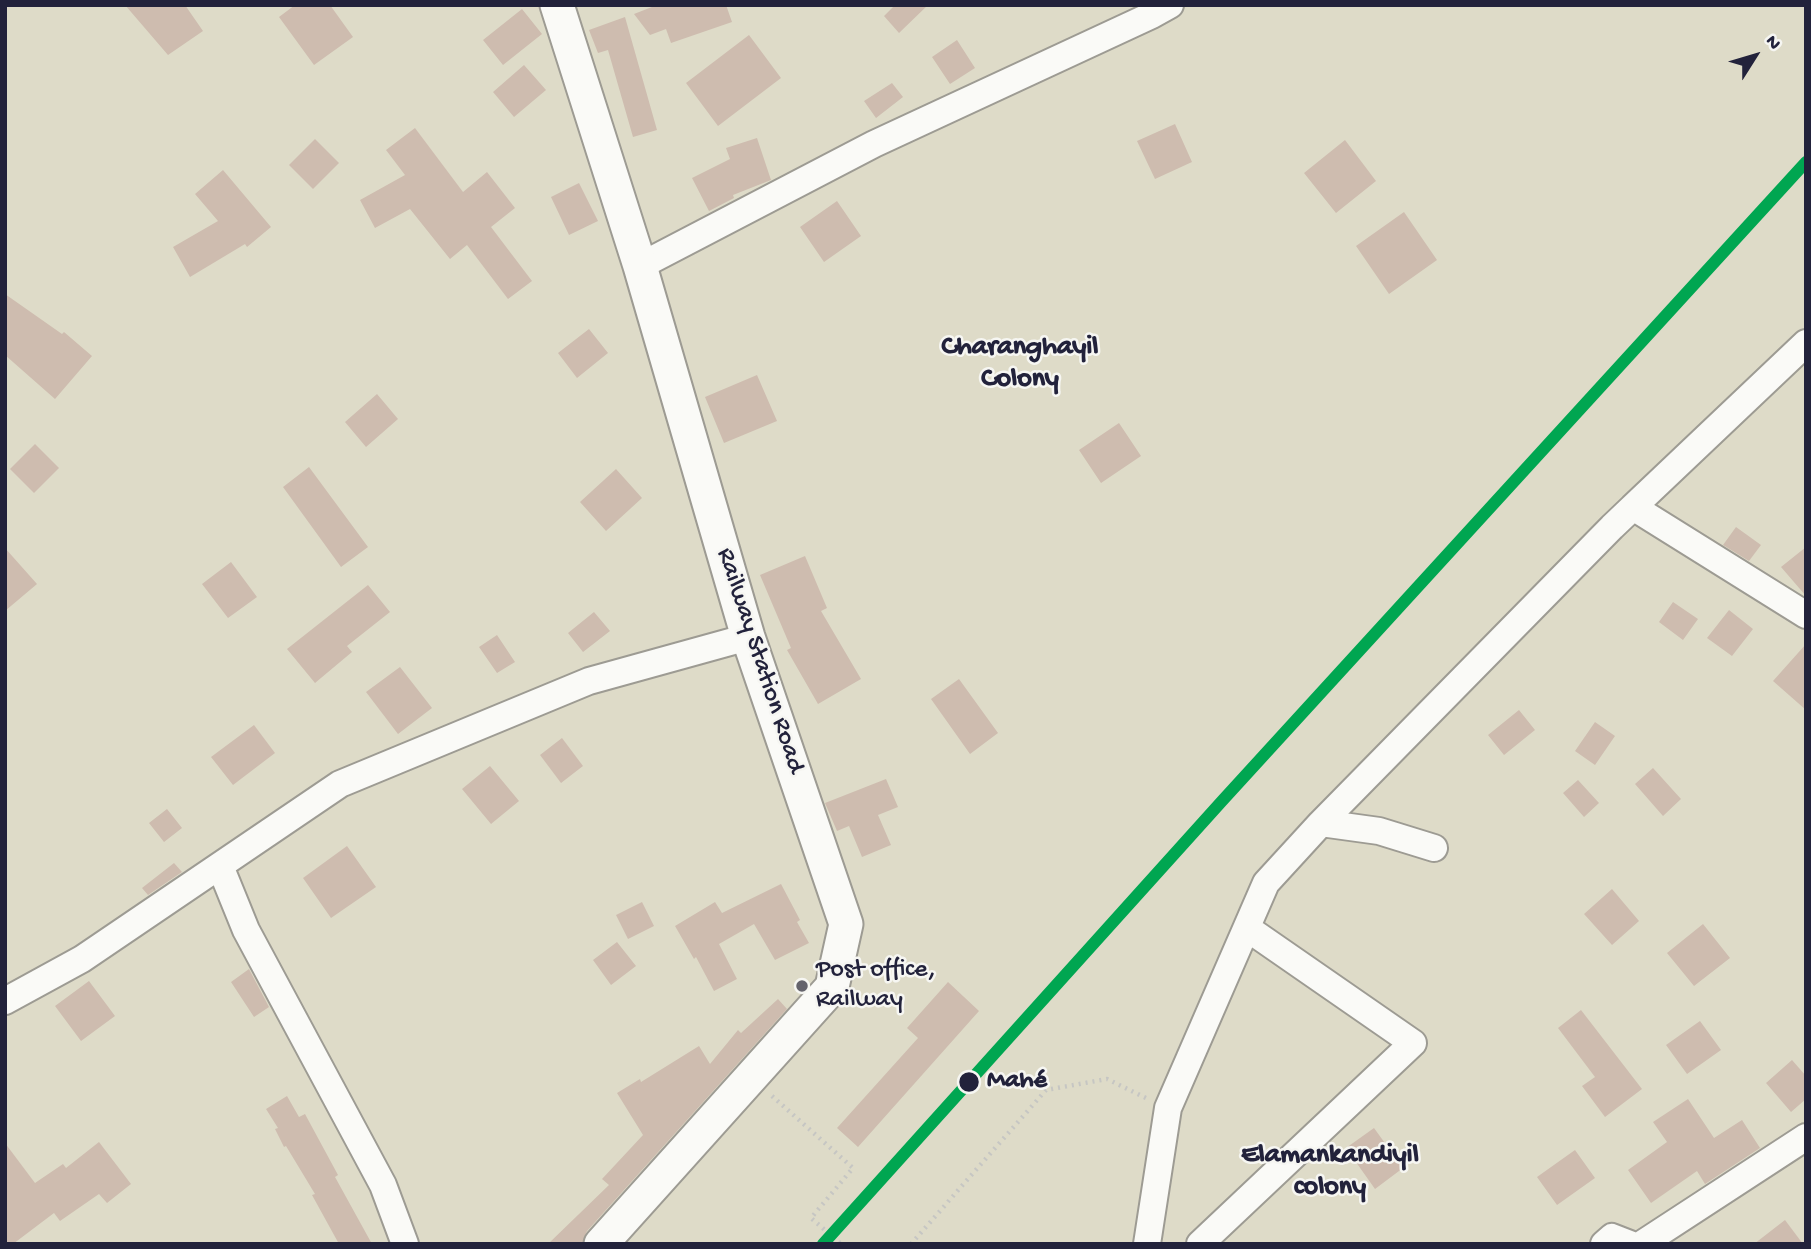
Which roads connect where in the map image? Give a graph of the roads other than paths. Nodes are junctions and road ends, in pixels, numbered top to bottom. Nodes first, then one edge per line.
1 (557, 5) edge
2 (1170, 5) edge
3 (640, 266) junction
4 (1806, 343) edge
5 (1633, 507) junction
6 (1806, 615) edge
7 (748, 637) junction
8 (1321, 823) junction
9 (1434, 848) dead end
10 (220, 866) junction
11 (1247, 928) junction
12 (5, 1001) edge
13 (1806, 1137) edge
14 (405, 1244) edge
15 (601, 1244) edge
16 (1147, 1244) edge
17 (1200, 1244) edge
18 (1604, 1244) edge
19 (1630, 1244) edge
20 (1643, 1244) edge

1 - 3 street, Railway Station Road
2 - 3 street
3 - 7 street, Railway Station Road
4 - 5 street
5 - 6 street
5 - 8 street
7 - 10 street
7 - 15 street, Railway Station Road
8 - 9 street
8 - 11 street
10 - 12 street
10 - 14 street
11 - 16 street
11 - 17 street
13 - 20 street
18 - 19 street

